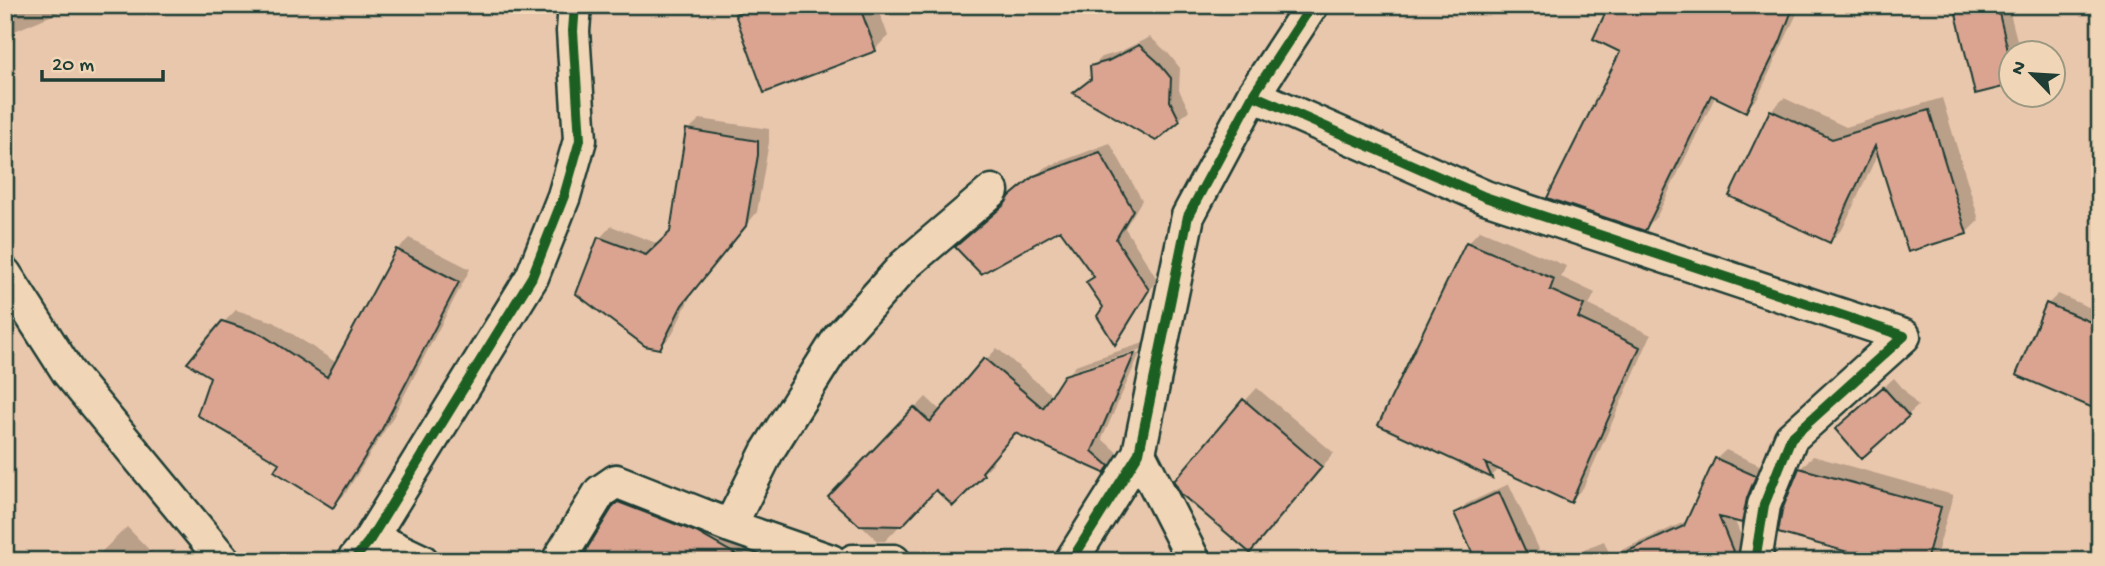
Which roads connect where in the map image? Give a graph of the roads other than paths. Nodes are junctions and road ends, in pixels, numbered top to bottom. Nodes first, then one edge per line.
1 (575, 5) edge
2 (1312, 5) edge
3 (1254, 95) junction
4 (992, 191) dead end
5 (5, 274) edge
6 (1139, 453) junction
7 (730, 526) junction
8 (361, 551) edge
9 (224, 561) edge
10 (422, 561) edge
11 (558, 561) edge
12 (831, 561) edge
13 (853, 561) edge
14 (894, 561) edge
15 (1071, 561) edge
16 (1194, 561) edge
17 (1755, 561) edge

1 - 8 street
2 - 3 street
3 - 6 street
3 - 17 street
4 - 7 street
5 - 9 street
6 - 15 street
6 - 16 street
7 - 11 street
7 - 12 street
8 - 10 street
13 - 14 street

